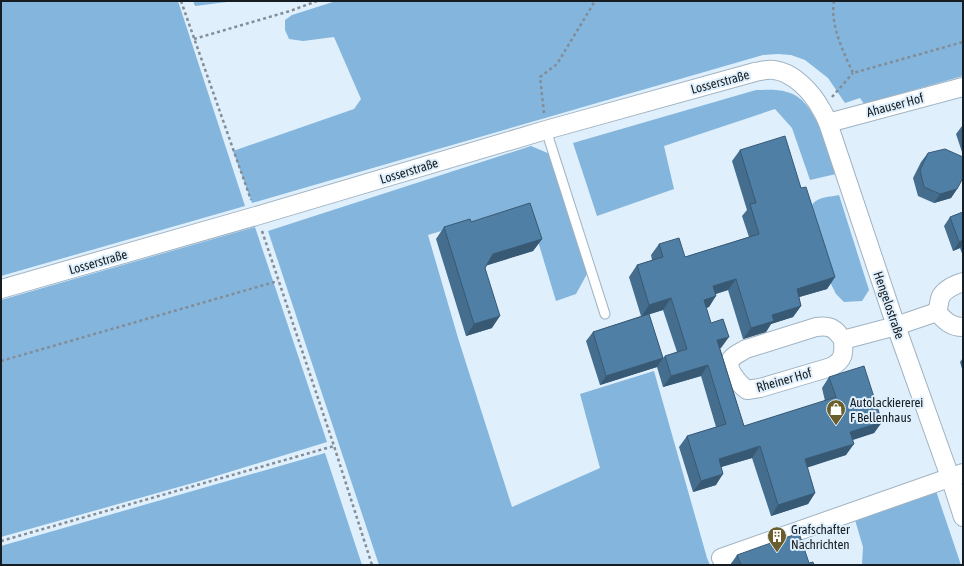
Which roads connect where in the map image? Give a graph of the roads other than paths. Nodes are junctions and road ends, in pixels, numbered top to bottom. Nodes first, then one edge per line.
1 (963, 87) edge
2 (820, 109) junction
3 (546, 130) junction
4 (963, 282) edge
5 (1, 289) edge
6 (937, 312) junction
7 (605, 314) dead end
8 (896, 326) junction
9 (963, 326) edge
10 (843, 340) junction
11 (956, 475) edge
12 (963, 518) edge
13 (721, 558) dead end

1 - 2 street, Ahauser Hof
2 - 3 street, Losserstraße
2 - 8 street, Hengelostraße
3 - 5 street, Losserstraße
3 - 7 lane
4 - 6 street
6 - 8 street
6 - 9 street
8 - 10 street
8 - 11 street, Hengelostraße
10 - 10 street, Rheiner Hof
11 - 12 street, Hengelostraße
11 - 13 street

